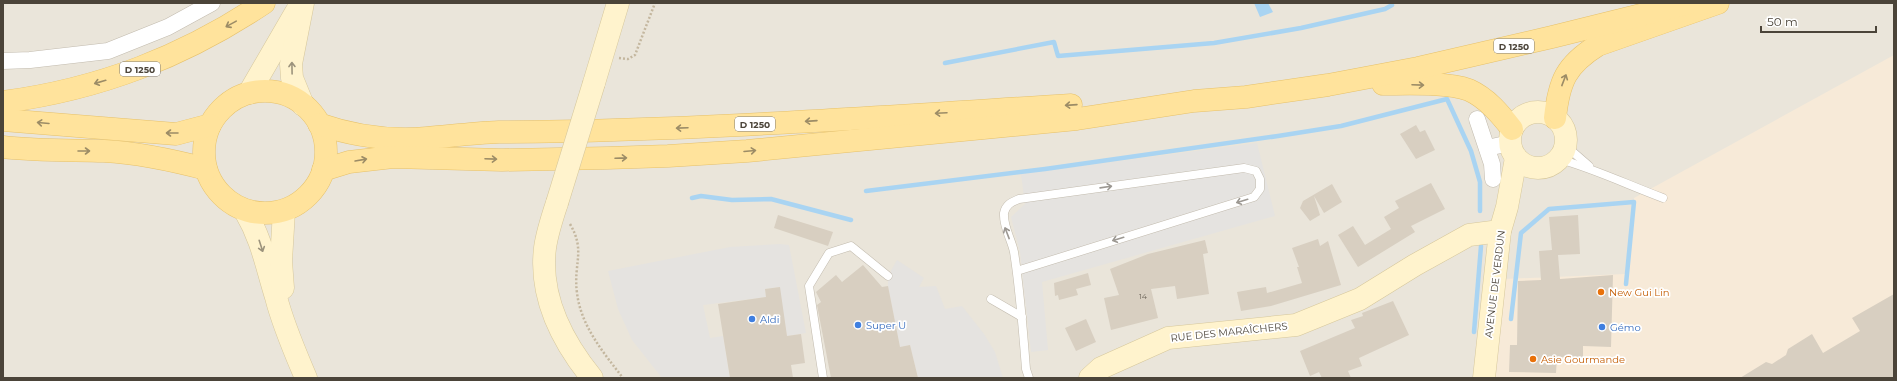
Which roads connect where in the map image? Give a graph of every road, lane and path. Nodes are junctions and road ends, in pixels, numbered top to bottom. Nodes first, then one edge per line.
1 (212, 3) edge
2 (264, 3) edge
3 (303, 3) edge
4 (618, 3) edge
5 (655, 3) edge
6 (1689, 3) edge
7 (1718, 3) edge
8 (615, 56) dead end
9 (3, 61) edge
10 (1338, 83) junction
11 (249, 93) junction
12 (1194, 101) junction
13 (3, 102) edge
14 (303, 105) junction
15 (1555, 118) junction
16 (1477, 119) dead end
17 (3, 120) edge
18 (319, 124) junction
19 (210, 125) junction
20 (1513, 143) junction
21 (3, 147) edge
22 (1487, 148) junction
23 (1562, 152) junction
24 (1536, 168) junction
25 (1591, 168) junction
26 (206, 169) junction
27 (323, 170) junction
28 (1501, 185) junction
29 (1663, 198) dead end
30 (245, 211) junction
31 (284, 211) junction
32 (562, 212) junction
33 (1500, 231) junction
34 (1016, 271) junction
35 (888, 276) dead end
36 (991, 299) dead end
37 (1022, 317) junction
38 (290, 341) junction
39 (306, 378) edge
40 (592, 378) edge
41 (623, 378) edge
42 (823, 378) edge
43 (1029, 378) edge
44 (1090, 378) edge
45 (1484, 378) edge

1 - 9 street
2 -> 13 main road, D 1250
3 - 11 street
14 -> 3 street
4 - 32 street, bridge
5 - 8 path
6 - 10 main road, D 1250
15 -> 7 main road
10 - 12 main road, D 1250
10 -> 20 main road
11 - 14 main road
11 - 19 main road
12 -> 18 main road, D 1250
27 -> 12 main road, D 1250
14 - 18 main road
15 - 20 street
15 - 23 street
16 - 22 street, AVENUE DE VERDUN
19 -> 17 main road
18 - 27 main road
19 - 26 main road
20 - 22 street
20 - 24 street
20 - 28 street, AVENUE DE VERDUN
21 -> 26 main road
22 - 28 street, AVENUE DE VERDUN
23 - 24 street
23 - 25 lane
23 - 25 lane
24 - 28 street
25 - 29 lane
26 - 30 main road
27 - 31 main road
28 - 33 street, AVENUE DE VERDUN
30 - 31 main road
30 -> 38 street
31 - 38 street
32 - 40 street
32 - 41 path
33 - 44 street, RUE DES MARAÎCHERS
33 - 45 street, AVENUE DE VERDUN
34 -> 34 lane
34 - 37 lane
35 - 42 lane
36 - 37 lane
37 - 43 lane
38 - 39 street

